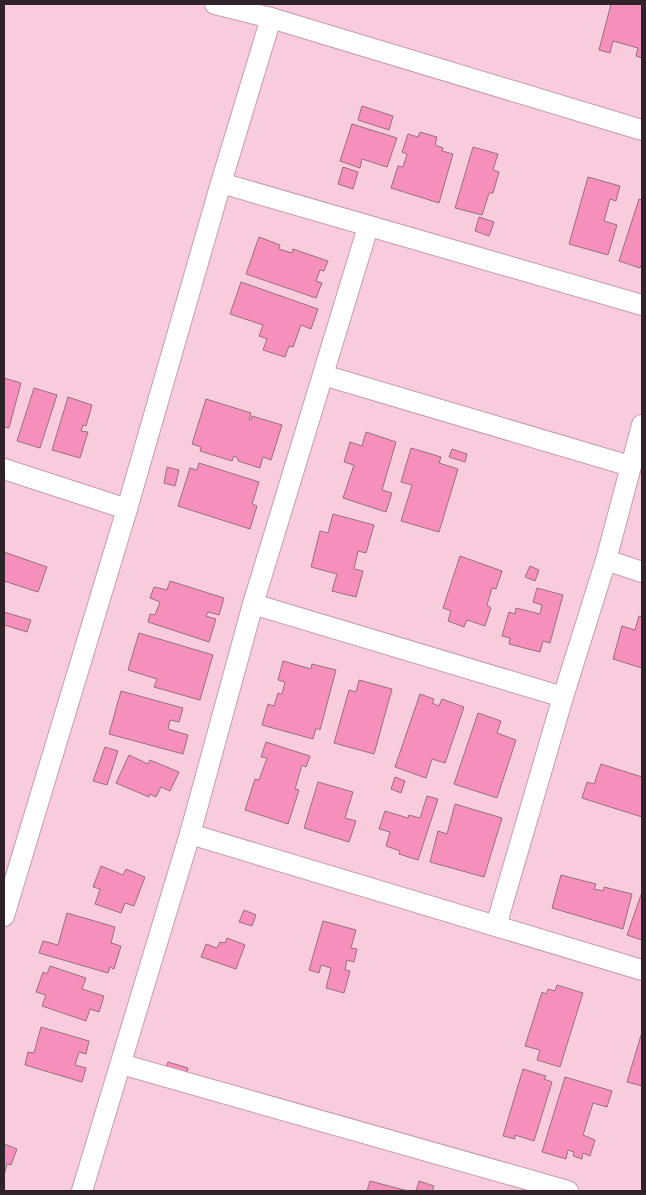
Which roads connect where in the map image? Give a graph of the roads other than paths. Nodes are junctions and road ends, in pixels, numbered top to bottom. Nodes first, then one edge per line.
1 (215, 4) edge
2 (271, 18) junction
3 (642, 130) edge
4 (221, 183) junction
5 (368, 227) junction
6 (642, 305) edge
7 (324, 375) junction
8 (642, 425) edge
9 (630, 466) junction
10 (4, 469) edge
11 (127, 509) junction
12 (606, 560) junction
13 (642, 572) edge
14 (253, 604) junction
15 (563, 697) junction
16 (190, 834) junction
17 (4, 916) edge
18 (496, 926) junction
19 (642, 970) edge
20 (121, 1064) junction
21 (82, 1191) edge
22 (568, 1191) edge

1 - 2 street
2 - 3 street
2 - 4 street
4 - 5 street
4 - 11 street
5 - 6 street
5 - 7 street
7 - 9 street
7 - 14 street
8 - 9 street
9 - 12 street
10 - 11 street
11 - 17 street
12 - 13 street
12 - 15 street
14 - 15 street
14 - 16 street
15 - 18 street
16 - 18 street
16 - 20 street
18 - 19 street
20 - 21 street
20 - 22 street

